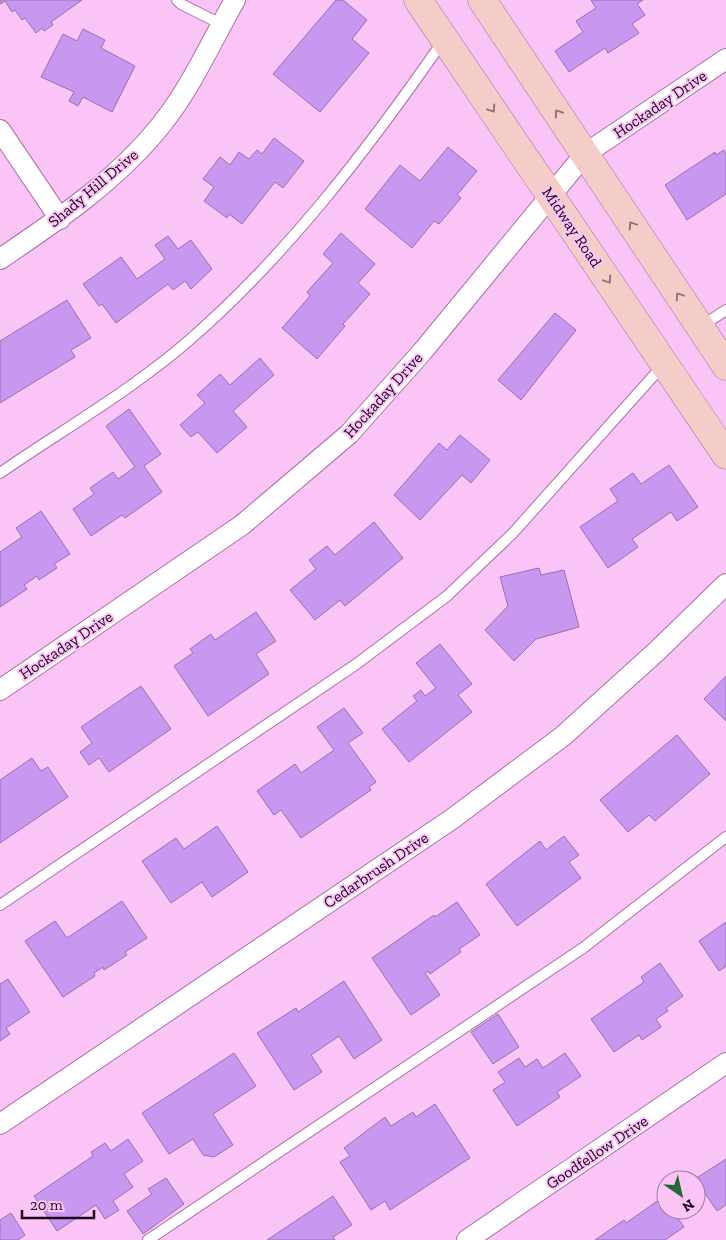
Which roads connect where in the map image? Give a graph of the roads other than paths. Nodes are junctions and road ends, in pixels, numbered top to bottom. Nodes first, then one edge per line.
1 (177, 0) edge
2 (235, 0) edge
3 (418, 0) edge
4 (482, 0) edge
5 (222, 24) junction
6 (444, 38) junction
7 (726, 59) edge
8 (0, 130) edge
9 (585, 154) junction
10 (552, 196) junction
11 (60, 219) junction
12 (0, 259) edge
13 (726, 310) edge
14 (700, 327) junction
15 (664, 363) junction
16 (726, 366) edge
17 (726, 455) edge
18 (0, 473) edge
19 (726, 584) edge
20 (0, 690) edge
21 (726, 837) edge
22 (0, 905) edge
23 (726, 1063) edge
24 (0, 1124) edge
25 (148, 1240) edge
26 (467, 1240) edge

1 - 5 lane
2 - 5 street, Shady Hill Drive
3 - 6 main road, Midway Road
9 -> 4 main road
5 - 11 street, Shady Hill Drive
6 -> 10 main road, Midway Road
6 - 18 lane
7 - 9 street, Hockaday Drive
8 - 11 street
9 - 10 street, Hockaday Drive
14 -> 9 main road
10 -> 15 main road, Midway Road
10 - 20 street, Hockaday Drive
11 - 12 street, Shady Hill Drive
13 - 14 lane
14 - 16 main road
15 - 17 main road, Midway Road
15 - 22 lane
19 - 24 street, Cedarbrush Drive
21 - 25 lane
23 - 26 street, Goodfellow Drive

